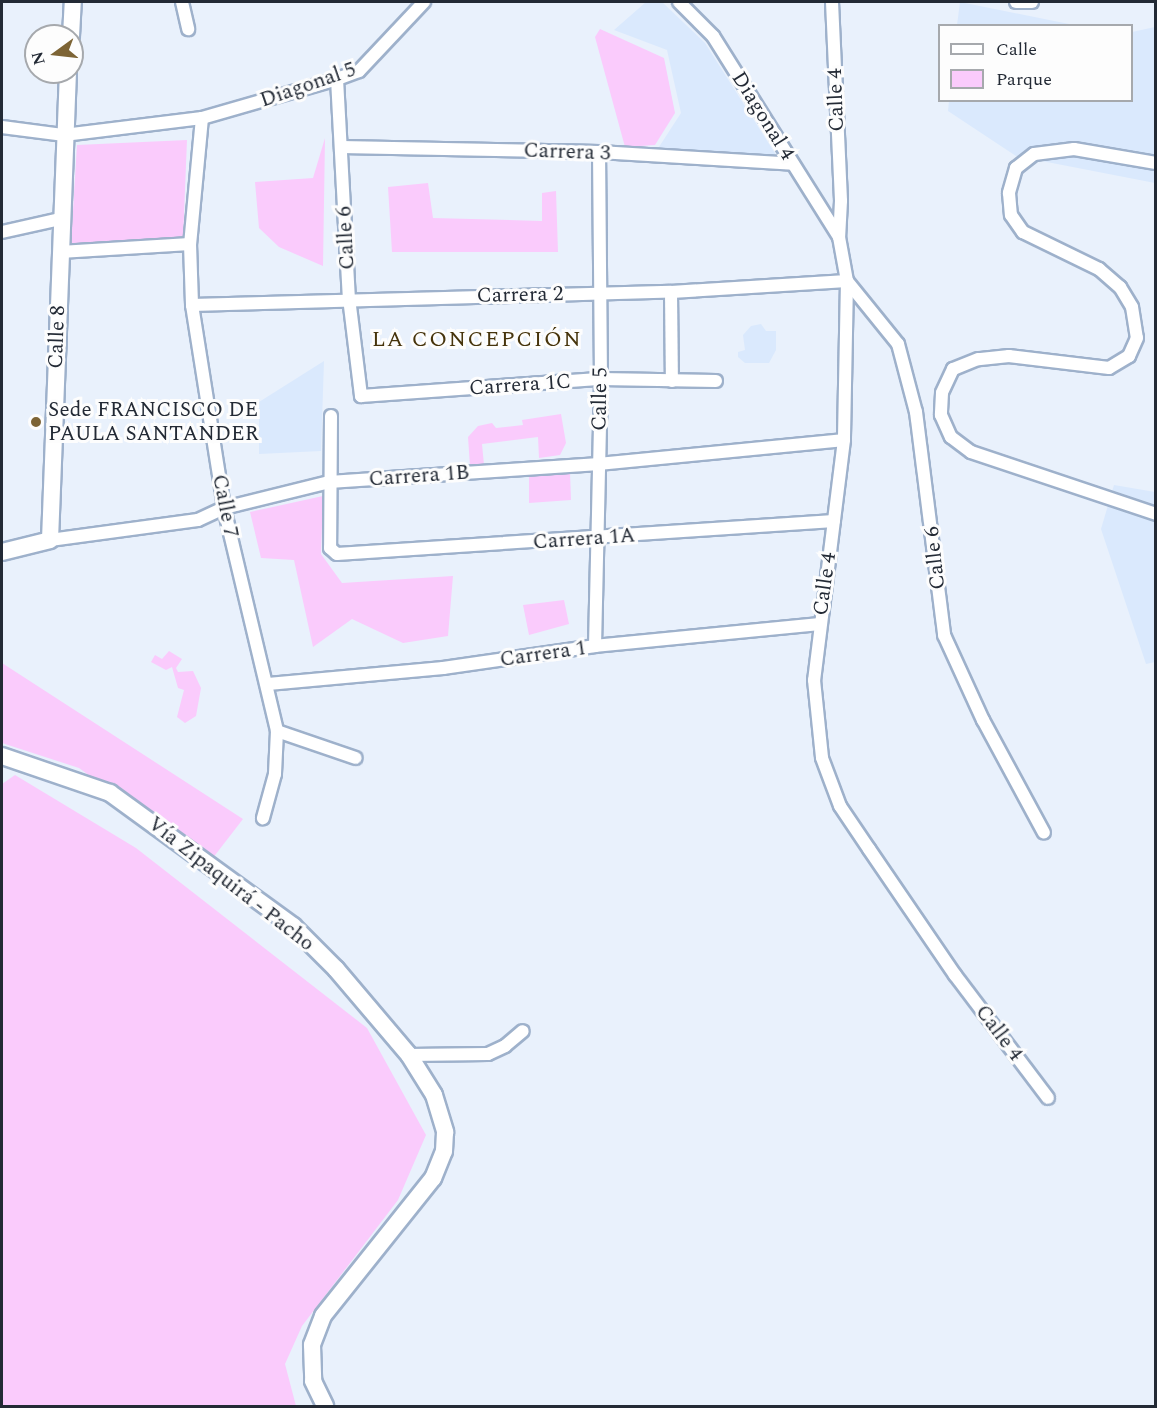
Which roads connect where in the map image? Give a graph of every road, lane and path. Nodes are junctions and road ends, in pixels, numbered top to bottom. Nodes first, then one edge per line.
1 (73, 2) edge
2 (183, 2) edge
3 (424, 2) edge
4 (679, 2) edge
5 (832, 2) edge
6 (1016, 2) edge
7 (1032, 2) edge
8 (71, 24) edge
9 (188, 29) dead end
10 (338, 79) junction
11 (67, 84) edge
12 (202, 118) junction
13 (2, 127) edge
14 (64, 135) junction
15 (341, 147) junction
16 (599, 152) junction
17 (1155, 163) edge
18 (793, 164) junction
19 (60, 219) junction
20 (2, 232) edge
21 (838, 237) junction
22 (190, 244) junction
23 (60, 252) junction
24 (847, 281) junction
25 (671, 292) junction
26 (599, 293) junction
27 (350, 298) junction
28 (192, 305) junction
29 (601, 379) junction
30 (672, 381) junction
31 (716, 381) dead end
32 (360, 396) joint
33 (331, 416) dead end
34 (844, 440) junction
35 (599, 464) junction
36 (329, 482) junction
37 (224, 508) junction
38 (1155, 514) edge
39 (834, 521) junction
40 (598, 539) junction
41 (50, 540) junction
42 (2, 552) edge
43 (819, 624) junction
44 (595, 646) junction
45 (268, 684) junction
46 (277, 731) junction
47 (2, 756) edge
48 (356, 758) dead end
49 (263, 818) dead end
50 (1044, 832) dead end
51 (523, 1031) dead end
52 (409, 1055) junction
53 (1048, 1098) dead end
54 (325, 1407) edge

1 - 8 main road
2 - 9 street
3 - 10 street, Diagonal 5
4 - 18 street, Diagonal 4
5 - 21 street, Calle 4
6 - 7 street
10 - 12 street, Diagonal 5
10 - 15 street, Calle 6
11 - 14 main road, Calle 8
12 - 14 street
12 - 22 street, Calle 7
13 - 14 street
14 - 19 main road, Calle 8
15 - 16 street, Carrera 3
15 - 27 street, Calle 6
16 - 18 street, Carrera 3
16 - 26 street, Calle 5
17 - 38 street
18 - 21 street, Diagonal 4
19 - 20 street
19 - 23 main road, Calle 8
21 - 24 street, Calle 4
22 - 23 street
22 - 28 street, Calle 7
23 - 41 main road, Calle 8
24 - 25 street, Carrera 2
24 - 34 street, Calle 4
24 - 50 street, Calle 6
25 - 26 street, Carrera 2
25 - 30 street
26 - 27 street, Carrera 2
26 - 29 street, Calle 5
27 - 28 street, Carrera 2
27 - 32 street, Calle 6
28 - 37 street, Calle 7
29 - 30 street, Carrera 1C
29 - 32 street, Carrera 1C
29 - 35 street, Calle 5
30 - 31 street, Carrera 1C
33 - 36 street
34 - 35 street, Carrera 1B
34 - 39 street, Calle 4
35 - 36 street, Carrera 1B
35 - 40 street, Calle 5
36 - 37 street, Carrera 1B
36 - 40 street, Carrera 1A
37 - 41 street, Carrera 1B
37 - 45 street, Calle 7
39 - 40 street, Carrera 1A
39 - 43 street, Calle 4
40 - 44 street, Calle 5
41 - 42 main road, Carrera 1B
43 - 44 street, Carrera 1
43 - 53 street, Calle 4
44 - 45 street, Carrera 1
45 - 46 street, Calle 7
46 - 48 street
46 - 49 street, Calle 7
47 - 52 main road, Vía Zipaquirá - Pacho
51 - 52 street
52 - 54 main road, Vía Zipaquirá - Pacho

